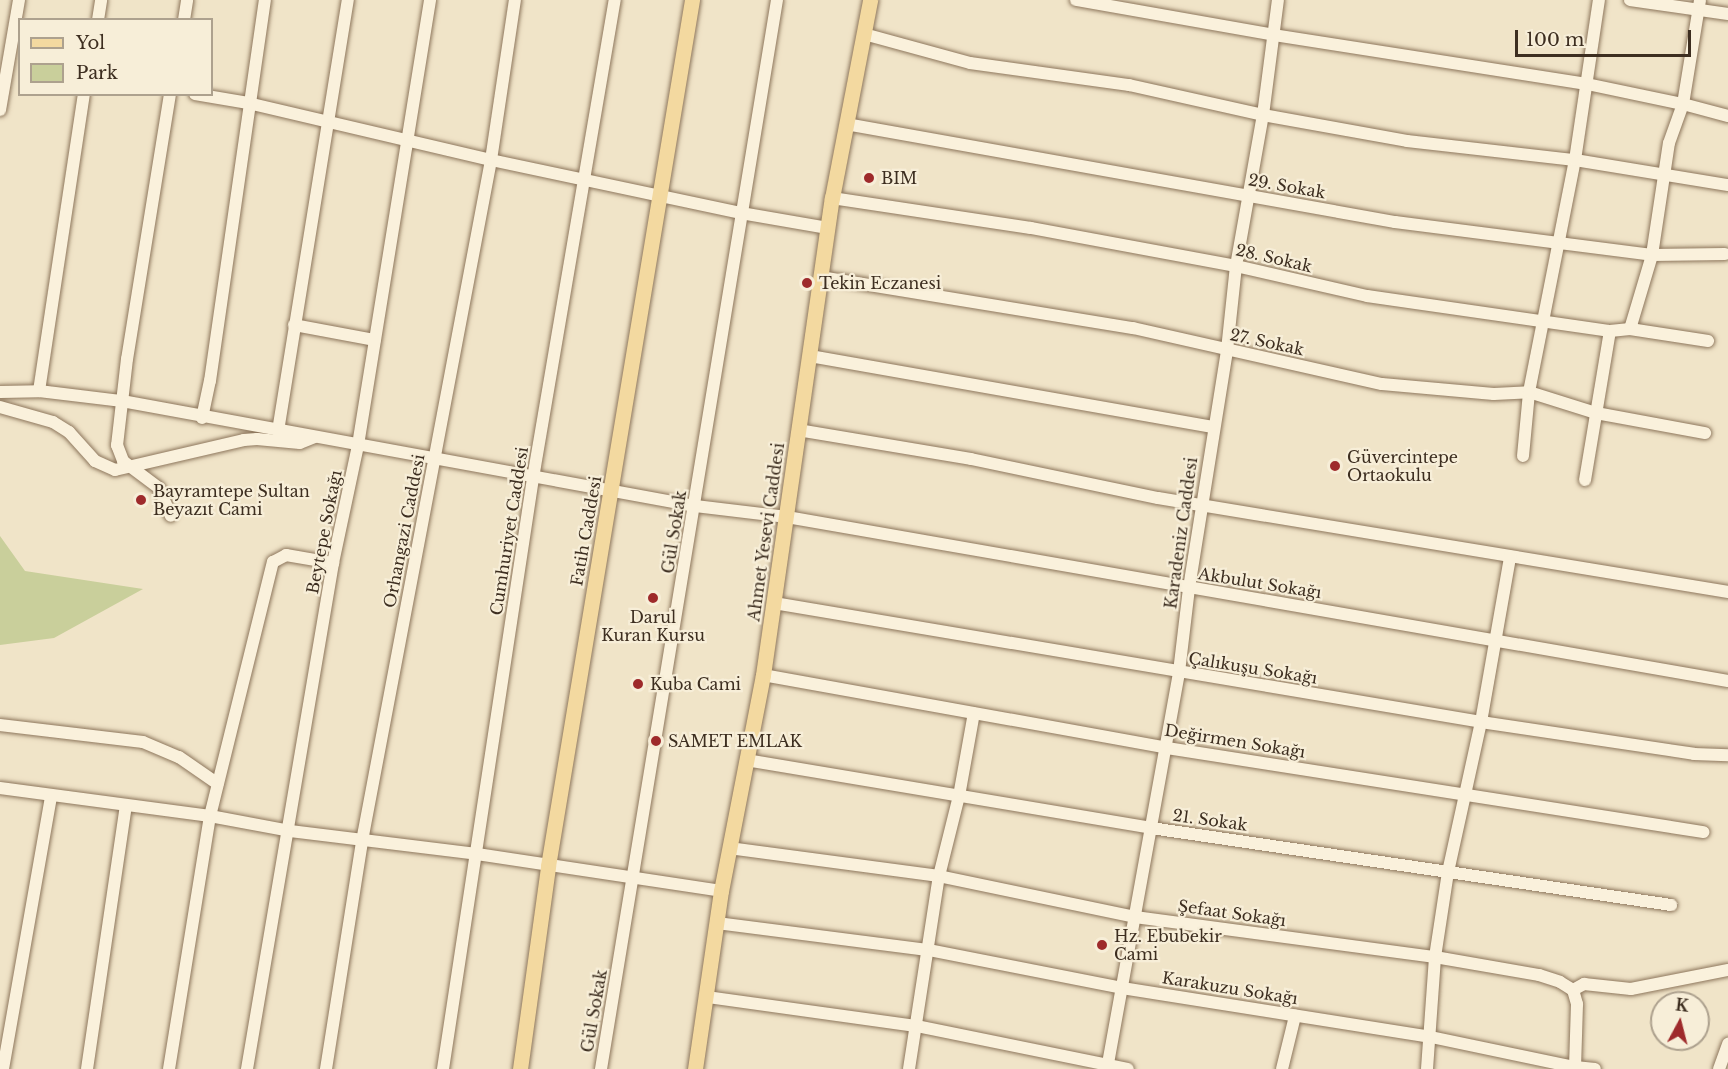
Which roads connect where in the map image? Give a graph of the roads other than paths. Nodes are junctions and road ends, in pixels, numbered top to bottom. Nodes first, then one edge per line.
1 (19, 0) edge
2 (102, 0) edge
3 (187, 0) edge
4 (265, 0) edge
5 (348, 0) edge
6 (430, 0) edge
7 (515, 0) edge
8 (615, 0) edge
9 (692, 0) edge
10 (777, 0) edge
11 (870, 0) edge
12 (1076, 0) edge
13 (1278, 0) edge
14 (1599, 0) edge
15 (1630, 0) edge
16 (1699, 5) edge
17 (1728, 14) edge
18 (98, 18) edge
19 (184, 18) edge
20 (864, 34) junction
21 (1274, 35) junction
22 (9, 59) edge
23 (1587, 84) junction
24 (84, 96) edge
25 (170, 96) edge
26 (207, 96) edge
27 (248, 103) junction
28 (1683, 104) junction
29 (0, 110) edge
30 (1263, 115) junction
31 (1728, 116) edge
32 (328, 121) junction
33 (846, 124) junction
34 (408, 140) junction
35 (491, 160) junction
36 (1575, 160) junction
37 (1664, 174) junction
38 (585, 178) junction
39 (1728, 185) edge
40 (660, 196) junction
41 (1248, 196) junction
42 (832, 198) junction
43 (741, 213) junction
44 (828, 228) junction
45 (1559, 241) junction
46 (1725, 254) dead end
47 (1652, 255) junction
48 (1236, 266) junction
49 (820, 277) junction
50 (1545, 321) junction
51 (294, 326) junction
52 (1630, 329) junction
53 (1610, 331) junction
54 (375, 340) junction
55 (1708, 341) dead end
56 (1227, 350) junction
57 (810, 356) junction
58 (39, 391) junction
59 (0, 392) edge
60 (1529, 392) junction
61 (122, 401) junction
62 (0, 407) edge
63 (1596, 413) junction
64 (202, 418) junction
65 (1213, 427) junction
66 (278, 430) junction
67 (798, 430) junction
68 (1705, 433) dead end
69 (316, 437) junction
70 (358, 445) junction
71 (1523, 456) dead end
72 (435, 458) junction
73 (133, 468) junction
74 (533, 478) junction
75 (1585, 480) dead end
76 (612, 489) junction
77 (1203, 504) junction
78 (695, 506) junction
79 (171, 516) dead end
80 (787, 517) junction
81 (1510, 557) junction
82 (333, 563) junction
83 (1189, 588) junction
84 (1728, 592) edge
85 (774, 603) junction
86 (1496, 638) junction
87 (1179, 672) junction
88 (764, 675) junction
89 (1728, 681) edge
90 (974, 713) junction
91 (1481, 722) junction
92 (0, 725) edge
93 (1167, 748) junction
94 (1728, 754) edge
95 (746, 760) junction
96 (218, 784) junction
97 (0, 788) edge
98 (1466, 795) junction
99 (51, 796) junction
100 (959, 796) junction
101 (126, 806) junction
102 (210, 816) junction
103 (1151, 828) junction
104 (290, 831) junction
105 (1703, 832) dead end
106 (362, 841) junction
107 (729, 848) junction
108 (477, 854) junction
109 (548, 866) junction
110 (1448, 872) junction
111 (939, 876) junction
112 (633, 877) junction
113 (721, 891) junction
114 (1671, 904) dead end
115 (1135, 916) junction
116 (717, 923) junction
117 (929, 950) junction
118 (1435, 957) junction
119 (1728, 970) edge
120 (1122, 988) junction
121 (1573, 990) junction
122 (707, 998) junction
123 (1295, 1016) junction
124 (917, 1026) junction
125 (1431, 1037) junction
126 (1728, 1044) edge
127 (1108, 1067) edge
128 (1575, 1068) edge
129 (3, 1069) edge
130 (87, 1069) edge
131 (169, 1069) edge
132 (247, 1069) edge
133 (326, 1069) edge
134 (443, 1069) edge
135 (520, 1069) edge
136 (601, 1069) edge
137 (695, 1069) edge
138 (909, 1069) edge
139 (1128, 1069) edge
140 (1282, 1069) edge
141 (1427, 1069) edge
142 (1595, 1069) edge
143 (1719, 1069) edge

1 - 22 street
2 - 18 street
3 - 19 street
4 - 27 street
5 - 32 street
6 - 34 street, Beytepe Sokağı
7 - 35 street, Orhangazi Caddesi
8 - 38 street, Cumhuriyet Caddesi
9 - 40 main road, Fatih Caddesi
10 - 43 street, Gül Sokak
11 - 20 main road, Ahmet Yesevi Caddesi
12 - 21 street
13 - 21 street, Karadeniz Caddesi
14 - 23 street
15 - 16 street
16 - 17 street
16 - 28 street
20 - 30 street
20 - 33 main road, Ahmet Yesevi Caddesi
21 - 23 street
21 - 30 street, Karadeniz Caddesi
22 - 29 street
23 - 28 street
23 - 36 street
24 - 58 street
25 - 61 street
26 - 27 street
27 - 32 street
27 - 64 street
28 - 31 street
28 - 37 street
30 - 36 street
30 - 41 street, Karadeniz Caddesi
32 - 34 street
32 - 51 street
33 - 41 street, 29. Sokak
33 - 42 main road, Ahmet Yesevi Caddesi
34 - 35 street
34 - 54 street, Beytepe Sokağı
35 - 38 street
35 - 72 street, Orhangazi Caddesi
36 - 37 street
36 - 45 street
37 - 39 street
37 - 47 street
38 - 40 street
38 - 74 street, Cumhuriyet Caddesi
40 - 43 street
40 - 76 main road, Fatih Caddesi
41 - 45 street, 29. Sokak
41 - 48 street, Karadeniz Caddesi
42 - 44 main road, Ahmet Yesevi Caddesi
42 - 48 street, 28. Sokak
43 - 44 street
43 - 78 street, Gül Sokak
44 - 49 main road, Ahmet Yesevi Caddesi
45 - 47 street, 29. Sokak
45 - 50 street
46 - 47 street, 29. Sokak
47 - 52 street
48 - 50 street, 28. Sokak
48 - 56 street, Karadeniz Caddesi
49 - 56 street, 27. Sokak
49 - 57 main road, Ahmet Yesevi Caddesi
50 - 53 street, 28. Sokak
50 - 60 street
51 - 54 street
51 - 66 street
52 - 53 street, 28. Sokak
52 - 55 street, 28. Sokak
53 - 63 street
54 - 70 street, Beytepe Sokağı
56 - 60 street, 27. Sokak
56 - 65 street, Karadeniz Caddesi
57 - 65 street
57 - 67 main road, Ahmet Yesevi Caddesi
58 - 59 street, Akbulut Sokağı
58 - 61 street, Akbulut Sokağı
60 - 63 street, 27. Sokak
60 - 71 street
61 - 64 street, Akbulut Sokağı
61 - 73 street
62 - 73 street
63 - 68 street, 27. Sokak
63 - 75 street
64 - 66 street, Akbulut Sokağı
65 - 77 street, Karadeniz Caddesi
66 - 69 street, Akbulut Sokağı
67 - 77 street
67 - 80 main road, Ahmet Yesevi Caddesi
69 - 70 street, Akbulut Sokağı
69 - 73 street
70 - 72 street, Akbulut Sokağı
70 - 82 street, Beytepe Sokağı
72 - 74 street, Akbulut Sokağı
72 - 106 street, Orhangazi Caddesi
73 - 79 street
74 - 76 street, Akbulut Sokağı
74 - 108 street, Cumhuriyet Caddesi
76 - 78 street, Akbulut Sokağı
76 - 109 main road, Fatih Caddesi
77 - 81 street
77 - 83 street, Karadeniz Caddesi
78 - 80 street, Akbulut Sokağı
78 - 112 street, Gül Sokak
80 - 83 street, Akbulut Sokağı
80 - 85 main road, Ahmet Yesevi Caddesi
81 - 84 street
81 - 86 street
82 - 96 street
82 - 104 street, Beytepe Sokağı
83 - 86 street, Akbulut Sokağı
83 - 87 street, Karadeniz Caddesi
85 - 87 street, Çalıkuşu Sokağı
85 - 88 main road, Ahmet Yesevi Caddesi
86 - 89 street, Akbulut Sokağı
86 - 91 street
87 - 91 street, Çalıkuşu Sokağı
87 - 93 street, Karadeniz Caddesi
88 - 90 street, Değirmen Sokağı
88 - 95 main road, Ahmet Yesevi Caddesi
90 - 93 street, Değirmen Sokağı
90 - 100 street
91 - 94 street, Çalıkuşu Sokağı
91 - 98 street
92 - 96 street
93 - 98 street, Değirmen Sokağı
93 - 103 street, Karadeniz Caddesi
95 - 100 street, 21. Sokak
95 - 107 main road, Ahmet Yesevi Caddesi
96 - 102 street
97 - 99 street
98 - 105 street, Değirmen Sokağı
98 - 110 street
99 - 101 street
99 - 129 street
100 - 103 street, 21. Sokak
100 - 111 street
101 - 102 street
101 - 130 street
102 - 104 street
102 - 131 street
103 - 110 street, 21. Sokak
103 - 115 street, Karadeniz Caddesi
104 - 106 street
104 - 132 street, Beytepe Sokağı
106 - 108 street
106 - 133 street, Orhangazi Caddesi
107 - 111 street, Şefaat Sokağı
107 - 113 main road, Ahmet Yesevi Caddesi
108 - 109 street
108 - 134 street, Cumhuriyet Caddesi
109 - 112 street
109 - 135 main road, Fatih Caddesi
110 - 114 street, 21. Sokak
110 - 118 street
111 - 115 street, Şefaat Sokağı
111 - 117 street
112 - 113 street
112 - 136 street, Gül Sokak
113 - 116 main road, Ahmet Yesevi Caddesi
115 - 118 street, Şefaat Sokağı
115 - 120 street, Karadeniz Caddesi
116 - 117 street, Karakuzu Sokağı
116 - 122 main road, Ahmet Yesevi Caddesi
117 - 120 street, Karakuzu Sokağı
117 - 124 street
118 - 121 street, Şefaat Sokağı
118 - 125 street
119 - 121 street
120 - 123 street, Karakuzu Sokağı
120 - 127 street, Karadeniz Caddesi
121 - 128 street
122 - 124 street
122 - 137 main road, Ahmet Yesevi Caddesi
123 - 125 street, Karakuzu Sokağı
123 - 140 street
124 - 127 street
124 - 138 street
125 - 128 street, Karakuzu Sokağı
125 - 141 street
126 - 143 street
127 - 139 street
128 - 142 street, Karakuzu Sokağı

